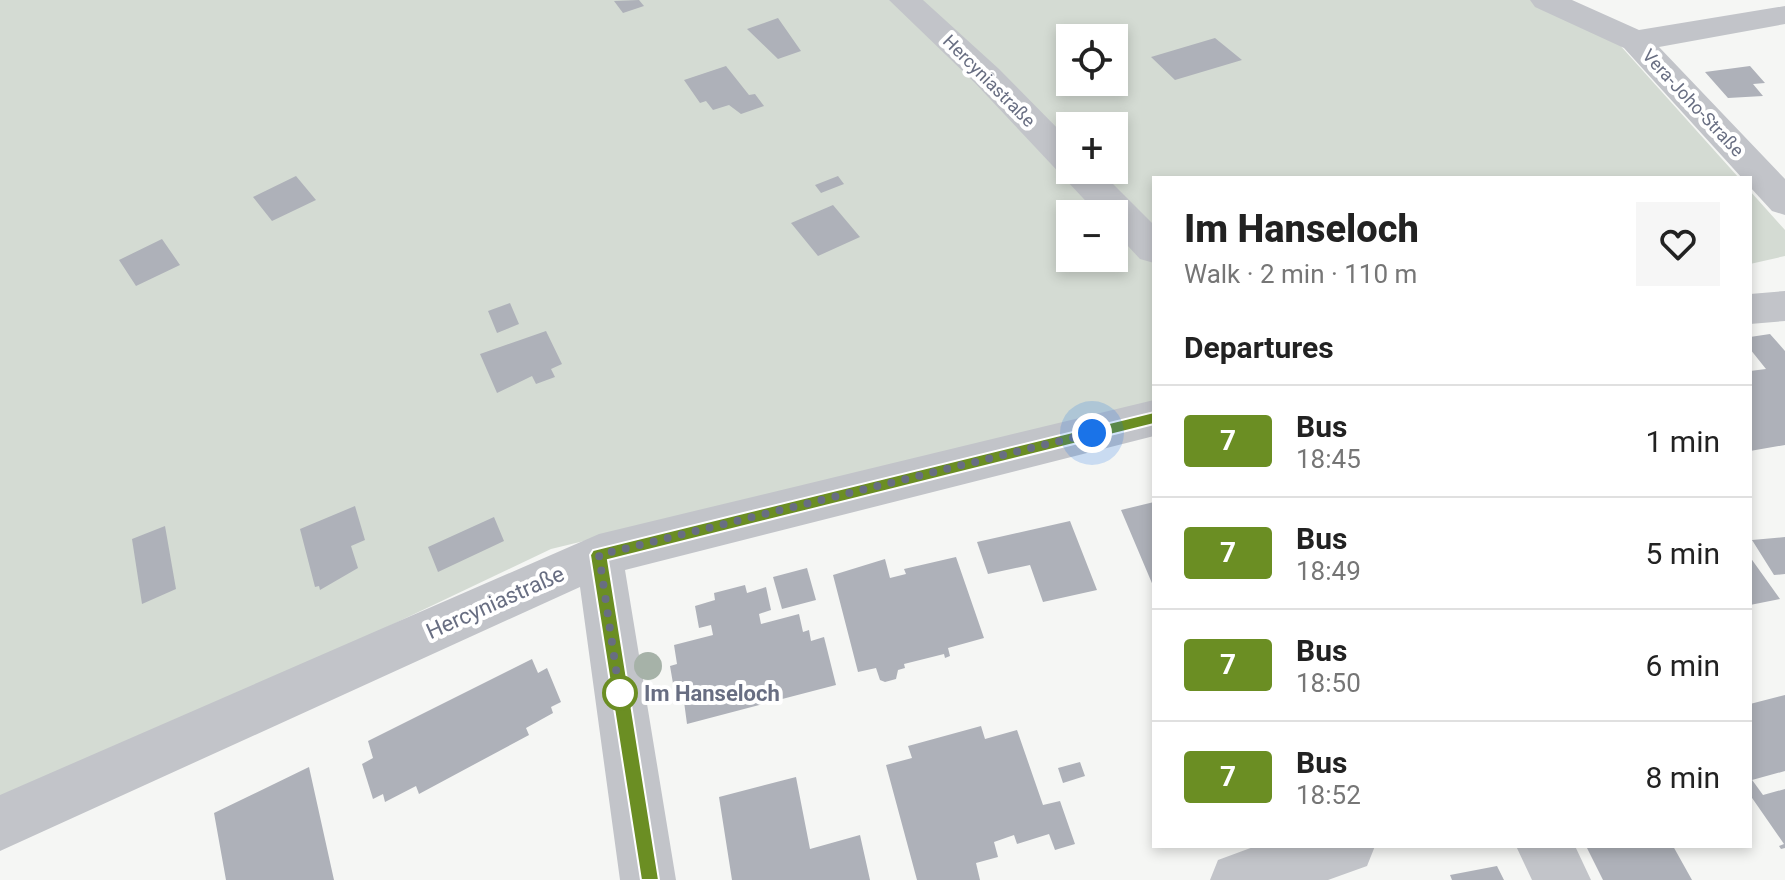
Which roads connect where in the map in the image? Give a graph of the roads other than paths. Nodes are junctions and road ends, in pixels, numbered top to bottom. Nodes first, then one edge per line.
1 (905, 0) edge
2 (1546, 0) edge
3 (1785, 15) edge
4 (1635, 41) junction
5 (1056, 148) edge
6 (1091, 184) edge
7 (1785, 202) edge
8 (1152, 247) edge
9 (1785, 306) edge
10 (1752, 309) edge
11 (1152, 418) edge
12 (599, 555) junction
13 (0, 823) edge
14 (1341, 848) edge
15 (1545, 848) edge
16 (648, 880) edge
17 (1238, 880) edge
18 (1563, 880) edge

1 - 5 street, Hercyniastraße
2 - 4 street, Vera-Joho-Straße
3 - 4 street
4 - 7 street, Vera-Joho-Straße
6 - 8 street
9 - 10 street
11 - 12 street, Hercyniastraße
12 - 13 street, Hercyniastraße
12 - 16 street
14 - 17 street
15 - 18 street

